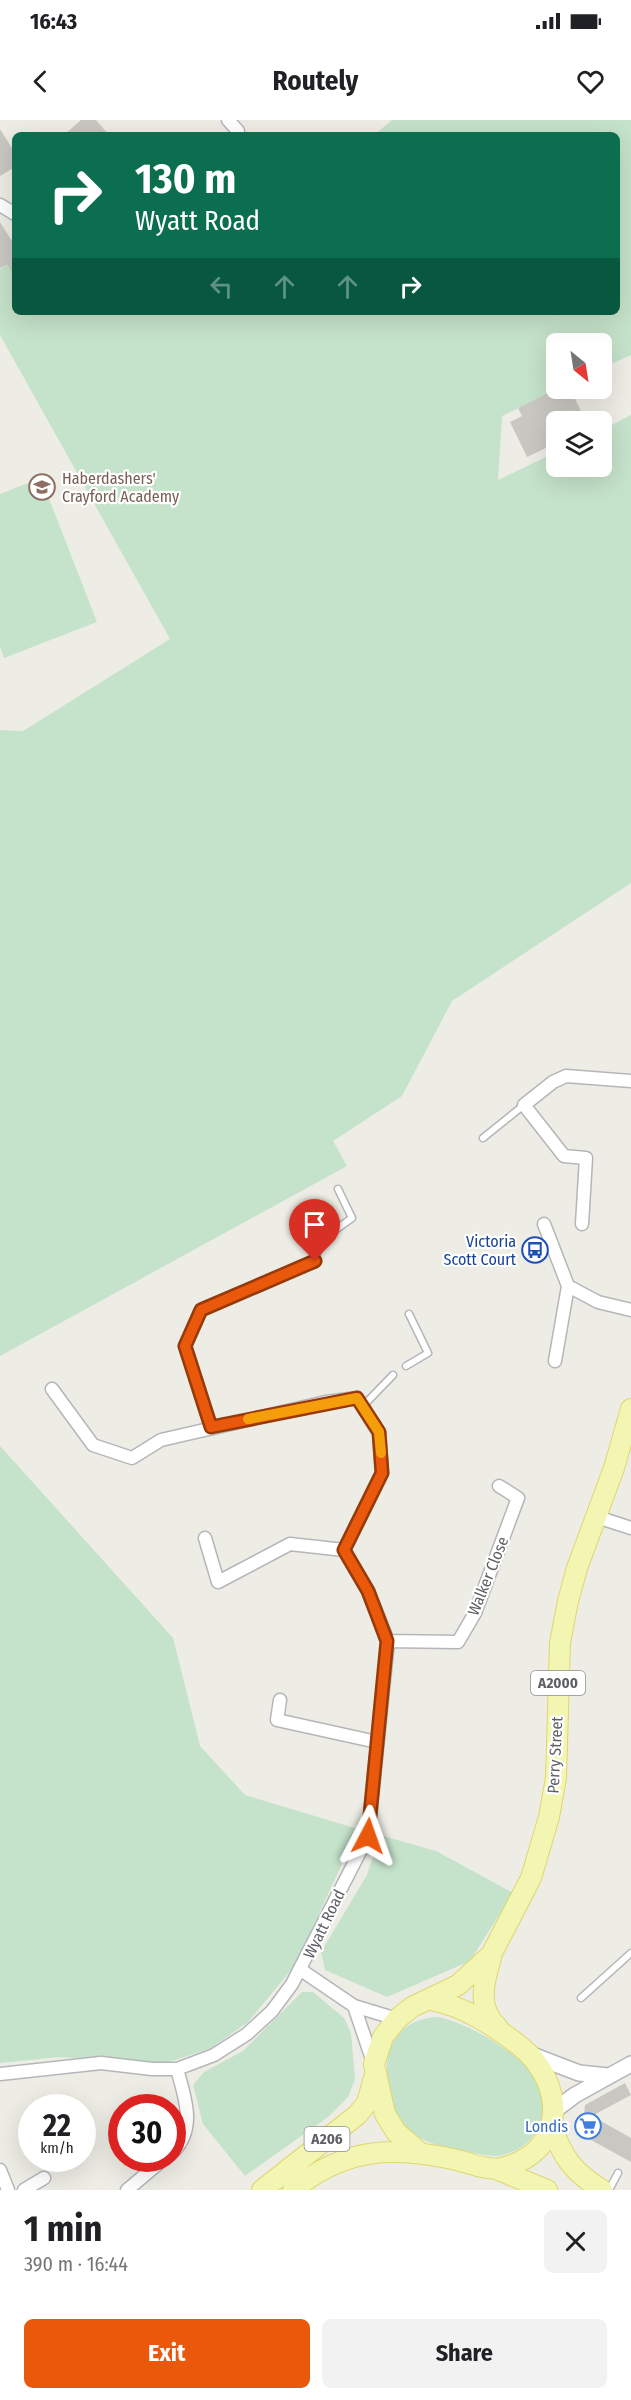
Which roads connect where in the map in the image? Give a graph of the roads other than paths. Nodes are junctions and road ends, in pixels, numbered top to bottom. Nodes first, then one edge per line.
1 (228, 120) edge
2 (238, 132) edge
3 (631, 1081) edge
4 (524, 1106) junction
5 (483, 1138) dead end
6 (338, 1189) dead end
7 (543, 1224) dead end
8 (582, 1224) dead end
9 (315, 1261) joint
10 (568, 1286) junction
11 (631, 1310) edge
12 (409, 1314) dead end
13 (555, 1360) dead end
14 (406, 1366) dead end
15 (393, 1375) dead end
16 (52, 1389) dead end
17 (363, 1407) junction
18 (631, 1409) edge
19 (211, 1427) junction
20 (499, 1486) dead end
21 (597, 1517) junction
22 (631, 1528) edge
23 (205, 1538) dead end
24 (344, 1550) junction
25 (387, 1641) junction
26 (280, 1700) dead end
27 (377, 1742) junction
28 (631, 1953) edge
29 (491, 1955) junction
30 (301, 1970) junction
31 (581, 1998) dead end
32 (432, 2000) junction
33 (354, 2006) junction
34 (397, 2019) junction
35 (507, 2036) junction
36 (532, 2055) junction
37 (631, 2064) edge
38 (177, 2069) junction
39 (374, 2070) junction
40 (0, 2074) edge
41 (608, 2076) junction
42 (182, 2094) edge
43 (186, 2112) edge
44 (553, 2118) junction
45 (186, 2130) edge
46 (418, 2151) junction
47 (496, 2169) junction
48 (0, 2170) edge
49 (148, 2172) edge
50 (618, 2173) dead end
51 (44, 2178) dead end
52 (9, 2190) edge
53 (24, 2190) edge
54 (127, 2190) edge
55 (262, 2190) edge
56 (294, 2190) edge
57 (547, 2190) edge
58 (602, 2190) edge
59 (609, 2190) edge

1 - 2 street
3 - 4 street
4 - 5 lane
4 - 8 street
6 - 9 lane
7 - 10 street
9 - 19 street
10 - 11 street
10 - 13 street
12 - 14 lane
15 - 17 lane
16 - 19 street
17 - 19 street
17 - 24 street
18 - 21 main road, Perry Street / A2000
20 - 25 street, Walker Close
21 - 22 street
21 - 29 main road, Perry Street / A2000
23 - 24 street
24 - 25 street, Wyatt Road
25 - 27 street, Wyatt Road
26 - 27 street
27 - 30 street, Wyatt Road
28 - 31 lane
29 - 32 main road, Perry Street / A2000
29 - 35 main road, Perry Street / A2000
30 - 33 street, Wyatt Road
30 - 38 street
32 - 34 main road
32 - 35 main road
33 - 34 street, Wyatt Road
33 - 39 street
34 - 39 main road
35 - 36 main road
36 - 41 street
36 - 44 main road
37 - 41 street
38 - 40 street
38 - 42 street
39 - 46 main road
39 - 55 main road, A206
41 - 44 street
43 - 45 street
44 - 47 main road
44 - 58 main road
46 - 47 main road
46 - 56 main road, A206
47 - 57 main road
48 - 52 street
49 - 54 street
50 - 59 lane
51 - 53 street

